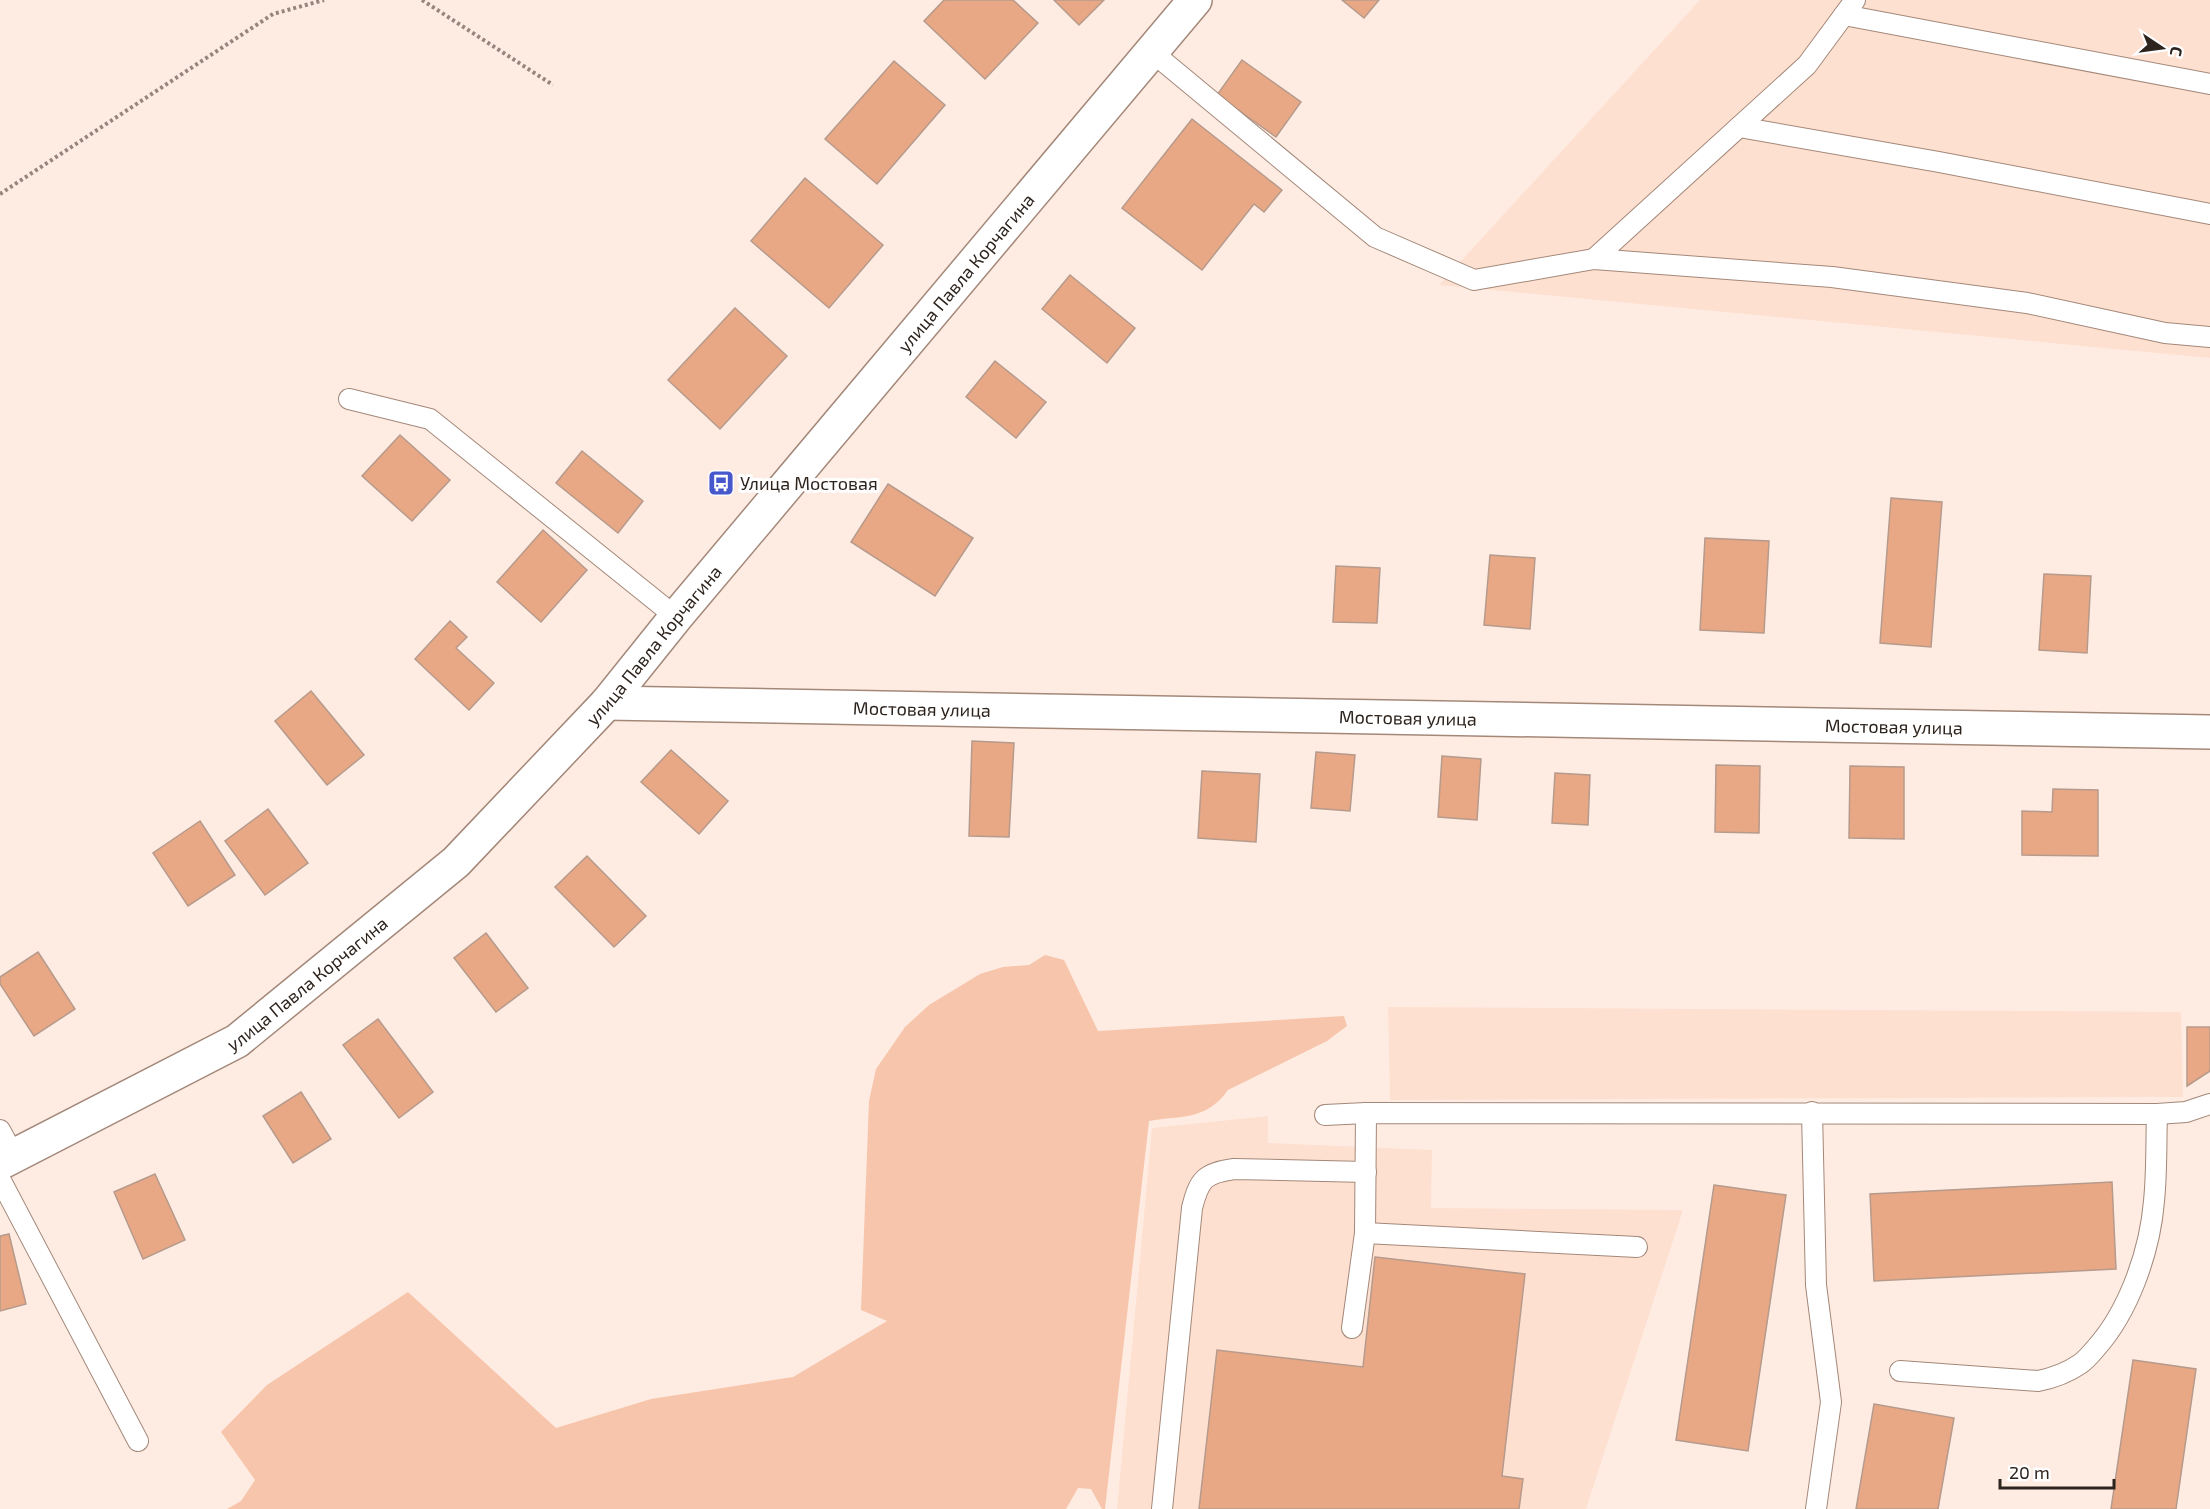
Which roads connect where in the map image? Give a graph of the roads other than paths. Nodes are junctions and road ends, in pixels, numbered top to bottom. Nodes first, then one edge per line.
1 (1195, 0) edge
2 (1849, 8) edge
3 (1152, 52) junction
4 (2210, 84) edge
5 (1739, 127) junction
6 (2210, 214) edge
7 (1594, 259) junction
8 (2210, 338) edge
9 (349, 399) dead end
10 (676, 617) junction
11 (607, 703) junction
12 (2210, 732) edge
13 (2210, 1104) edge
14 (1812, 1112) junction
15 (1366, 1113) junction
16 (2157, 1114) junction
17 (1325, 1115) dead end
18 (4, 1157) edge
19 (1366, 1172) junction
20 (1365, 1233) junction
21 (1636, 1246) dead end
22 (1352, 1328) dead end
23 (1899, 1371) dead end
24 (138, 1441) dead end
25 (1162, 1509) edge
26 (1816, 1509) edge

1 - 3 main road, улица Павла Корчагина
2 - 4 lane
2 - 5 lane
3 - 7 lane
3 - 10 main road, улица Павла Корчагина
5 - 6 lane
5 - 7 lane
7 - 8 lane
9 - 10 lane
10 - 11 main road, улица Павла Корчагина
11 - 12 main road, Мостовая улица
11 - 18 main road, улица Павла Корчагина
13 - 16 lane
14 - 15 lane
14 - 16 lane
14 - 26 lane
15 - 17 lane
15 - 19 lane
16 - 23 lane
18 - 24 lane
19 - 20 lane
19 - 25 lane
20 - 21 lane
20 - 22 lane

